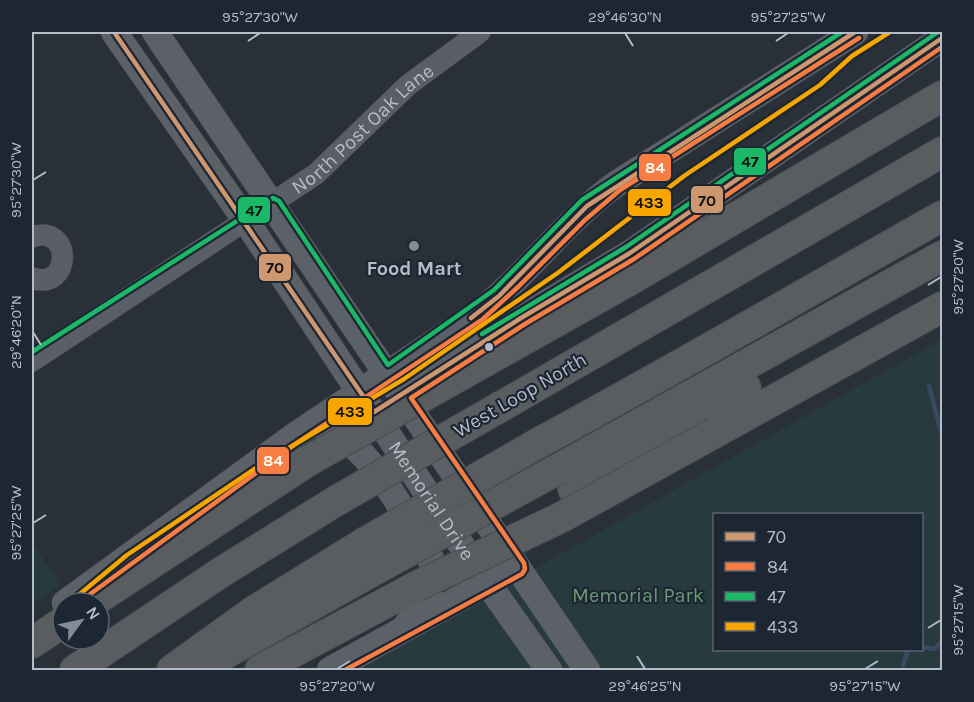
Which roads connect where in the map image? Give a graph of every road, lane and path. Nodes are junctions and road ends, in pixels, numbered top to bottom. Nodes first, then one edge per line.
1 (114, 32) edge
2 (155, 32) edge
3 (480, 32) edge
4 (855, 32) edge
5 (942, 38) edge
6 (154, 87) junction
7 (942, 96) edge
8 (942, 152) edge
9 (273, 205) junction
10 (942, 216) edge
11 (246, 221) junction
12 (32, 237) edge
13 (942, 256) edge
14 (942, 268) edge
15 (32, 278) edge
16 (942, 307) edge
17 (32, 361) edge
18 (393, 386) junction
19 (368, 402) junction
20 (297, 434) junction
21 (566, 479) junction
22 (518, 567) junction
23 (489, 582) junction
24 (82, 591) edge
25 (109, 591) edge
26 (407, 591) junction
27 (51, 613) edge
28 (32, 626) edge
29 (404, 629) junction
30 (51, 630) edge
31 (32, 643) edge
32 (75, 670) edge
33 (172, 670) edge
34 (195, 670) edge
35 (260, 670) edge
36 (330, 670) edge
37 (549, 670) edge
38 (587, 670) edge

1 - 6 main road, Memorial Drive
2 - 9 main road, Memorial Drive
3 - 9 street, North Post Oak Lane
4 - 18 main road
5 - 18 main road
6 - 9 main road
6 - 11 main road, Memorial Drive
7 - 25 highway, bridge
8 - 32 highway, West Loop North, bridge
9 - 11 street, North Post Oak Lane
9 - 18 main road, Memorial Drive
10 - 33 highway, bridge
11 - 17 street, North Post Oak Lane
11 - 19 main road, Memorial Drive
12 - 15 street
13 - 21 highway
14 - 21 highway
16 - 26 highway, bridge
18 - 19 main road
18 - 22 main road, Memorial Drive
19 - 20 main road
19 - 23 main road, Memorial Drive
20 - 24 main road
20 - 29 main road
21 - 26 highway, bridge
21 - 34 highway, bridge
22 - 23 main road
22 - 38 main road, Memorial Drive
23 - 29 main road
23 - 37 main road, Memorial Drive
26 - 35 highway
27 - 28 main road
29 - 36 main road
30 - 31 highway

